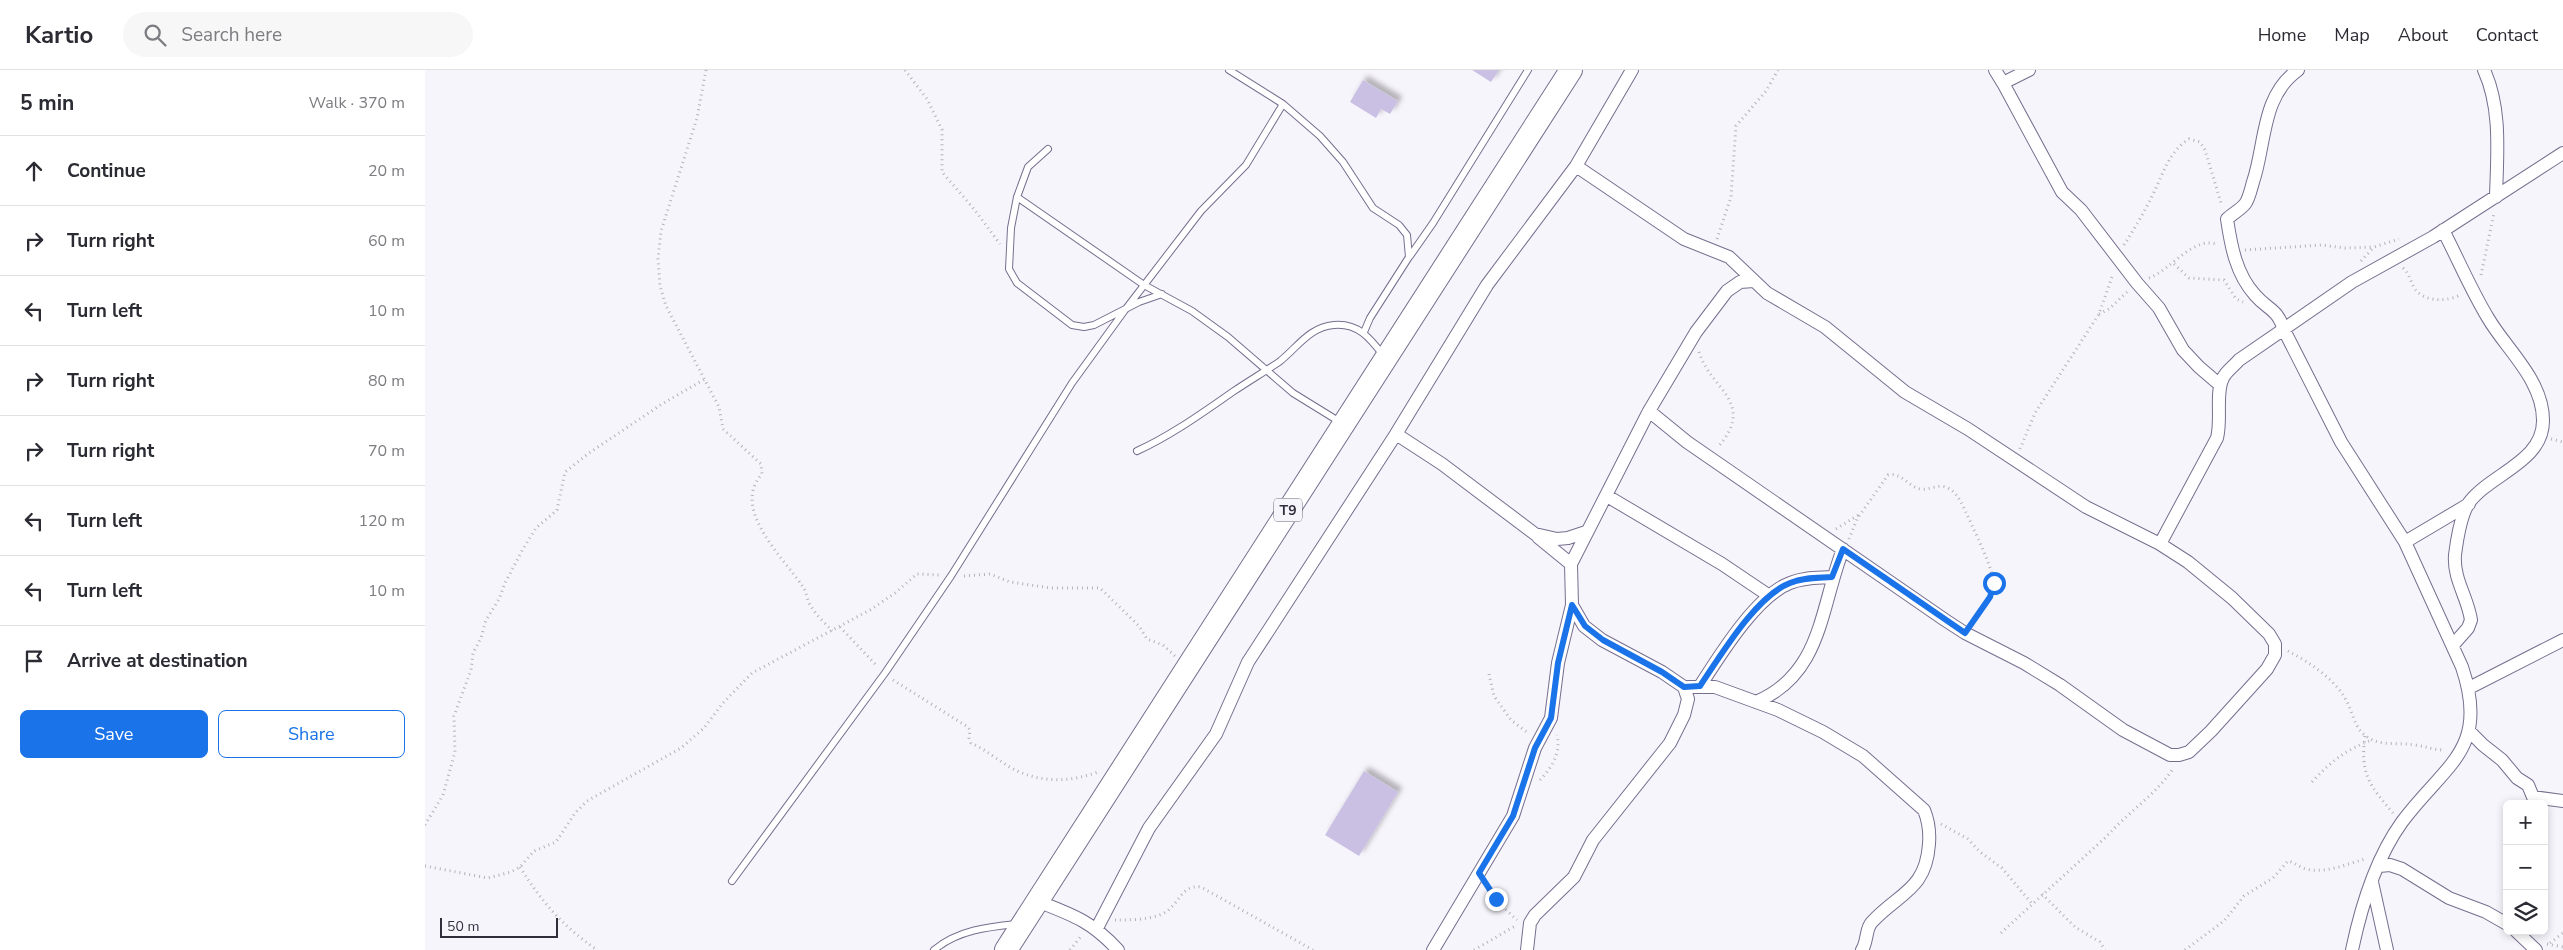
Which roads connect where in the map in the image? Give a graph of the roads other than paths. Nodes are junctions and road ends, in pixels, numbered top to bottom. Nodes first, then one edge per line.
1 (1229, 70) edge
2 (1528, 70) edge
3 (1571, 70) edge
4 (1632, 70) edge
5 (1995, 70) edge
6 (2029, 70) edge
7 (2484, 70) edge
8 (2296, 71) edge
9 (2003, 83) junction
10 (1283, 104) junction
11 (1048, 148) dead end
12 (2563, 153) edge
13 (1577, 166) junction
14 (2496, 197) junction
15 (1017, 198) junction
16 (2443, 230) junction
17 (1409, 257) junction
18 (1754, 281) junction
19 (1145, 285) junction
20 (1162, 294) junction
21 (1125, 310) junction
22 (2284, 330) junction
23 (1364, 332) junction
24 (1385, 358) junction
25 (1266, 370) junction
26 (2220, 385) junction
27 (1649, 411) junction
28 (1343, 424) junction
29 (1396, 434) junction
30 (1137, 451) dead end
31 (1607, 496) junction
32 (2469, 504) junction
33 (1587, 532) junction
34 (1535, 534) junction
35 (2405, 542) junction
36 (2160, 544) junction
37 (1843, 549) junction
38 (1571, 564) junction
39 (1832, 577) junction
40 (1768, 595) junction
41 (1572, 605) junction
42 (2563, 640) edge
43 (2453, 645) junction
44 (1700, 686) junction
45 (1684, 687) junction
46 (2469, 688) junction
47 (1756, 702) junction
48 (2470, 732) junction
49 (2563, 802) edge
50 (2382, 860) junction
51 (732, 882) dead end
52 (2372, 882) junction
53 (1037, 901) junction
54 (2503, 922) edge
55 (1023, 923) junction
56 (1099, 924) junction
57 (2521, 935) edge
58 (934, 950) edge
59 (1006, 950) edge
60 (1118, 950) edge
61 (1433, 950) edge
62 (1527, 950) edge
63 (1862, 950) edge
64 (2352, 950) edge
65 (2387, 950) edge
66 (2536, 950) edge

1 - 10 lane
2 - 17 lane
3 - 24 highway, T9
4 - 13 street
5 - 9 street
6 - 9 street
7 - 14 street
8 - 22 street
9 - 26 street
10 - 17 lane
10 - 19 lane
11 - 15 lane
12 - 14 street
13 - 18 street
13 - 29 street
14 - 16 street
15 - 19 lane
15 - 21 lane
16 - 22 street
16 - 32 street
17 - 23 lane
18 - 27 street
18 - 36 street
19 - 20 lane
19 - 21 lane
20 - 21 lane
20 - 25 lane
21 - 51 lane
22 - 26 street
22 - 35 street
23 - 24 lane
23 - 25 lane
24 - 28 highway, T9
25 - 28 lane
25 - 30 lane
26 - 36 street
27 - 31 street
27 - 37 street
28 - 53 highway, T9
29 - 34 street
29 - 56 street
31 - 33 street
31 - 40 street
32 - 35 street
32 - 43 street
33 - 34 street
33 - 38 street
34 - 38 street
35 - 43 street
36 - 37 street
37 - 39 street
38 - 41 street
39 - 40 street
39 - 47 street
40 - 44 street
41 - 45 street
41 - 61 street
42 - 46 street
43 - 46 street
44 - 45 street
44 - 47 street
45 - 62 street
46 - 48 street
47 - 63 street
48 - 49 street
48 - 50 street
50 - 52 street
50 - 54 street
52 - 64 street
52 - 65 street
53 - 55 highway, T9
53 - 56 street
55 - 58 lane
55 - 59 highway, T9
56 - 60 street
57 - 66 street

